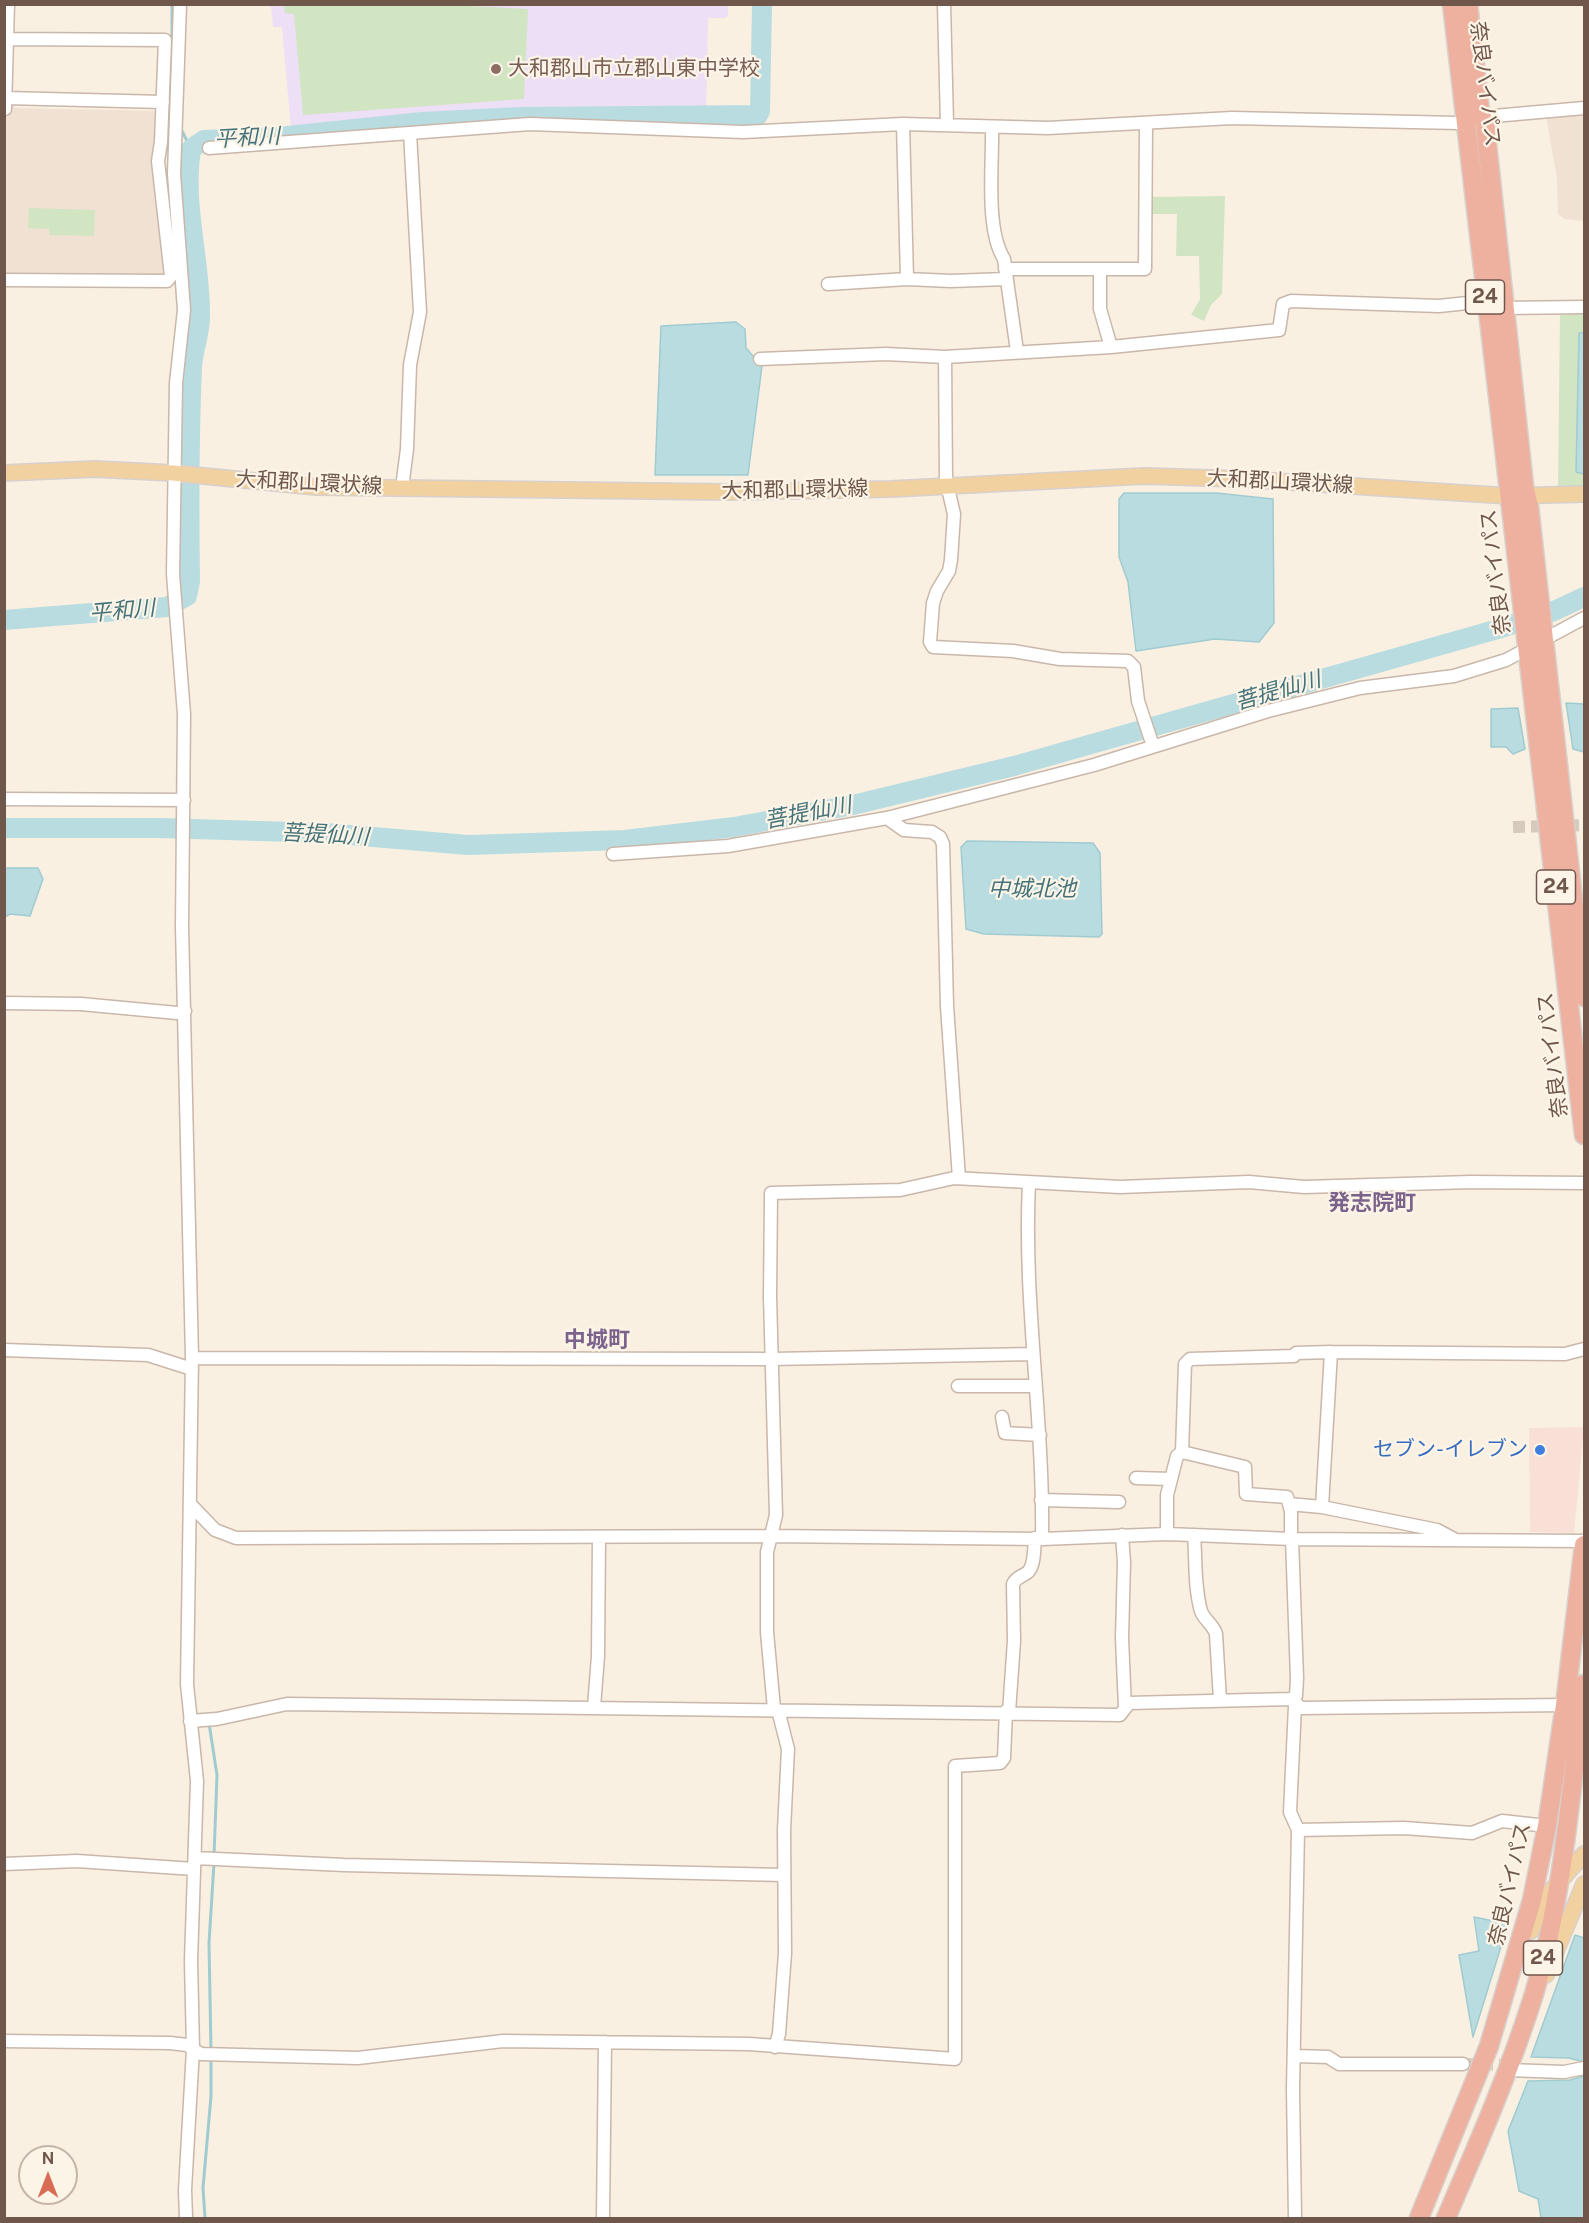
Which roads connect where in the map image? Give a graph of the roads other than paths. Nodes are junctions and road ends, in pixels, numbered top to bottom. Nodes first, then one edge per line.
1 (8, 4) edge
2 (180, 4) edge
3 (944, 4) edge
4 (1452, 4) edge
5 (1468, 4) edge
6 (8, 39) junction
7 (163, 102) junction
8 (6, 104) edge
9 (1584, 108) edge
10 (1474, 120) junction
11 (1146, 123) junction
12 (903, 124) junction
13 (947, 124) junction
14 (992, 127) junction
15 (410, 133) junction
16 (208, 148) dead end
17 (1100, 269) junction
18 (1006, 274) junction
19 (907, 279) junction
20 (4, 280) edge
21 (828, 284) dead end
22 (1486, 301) junction
23 (1584, 307) edge
24 (1503, 308) junction
25 (1111, 347) junction
26 (1017, 351) junction
27 (945, 357) junction
28 (760, 359) dead end
29 (4, 473) edge
30 (187, 474) junction
31 (947, 486) junction
32 (402, 488) junction
33 (1584, 494) edge
34 (1518, 496) junction
35 (1584, 618) edge
36 (1535, 640) junction
37 (1152, 743) junction
38 (4, 799) edge
39 (183, 803) junction
40 (888, 818) junction
41 (613, 855) dead end
42 (1584, 997) edge
43 (4, 1003) edge
44 (185, 1011) junction
45 (1584, 1134) edge
46 (959, 1178) junction
47 (1029, 1183) junction
48 (1584, 1183) edge
49 (1584, 1349) edge
50 (4, 1350) edge
51 (1331, 1352) junction
52 (1033, 1354) junction
53 (772, 1359) junction
54 (192, 1364) junction
55 (958, 1386) dead end
56 (1034, 1386) junction
57 (1002, 1417) dead end
58 (1040, 1435) junction
59 (1182, 1452) junction
60 (1136, 1478) dead end
61 (1171, 1479) junction
62 (1041, 1500) junction
63 (1119, 1502) dead end
64 (1289, 1504) junction
65 (191, 1505) junction
66 (1322, 1507) junction
67 (1167, 1534) junction
68 (1122, 1535) junction
69 (1194, 1535) junction
70 (771, 1536) junction
71 (599, 1537) junction
72 (1038, 1539) junction
73 (1292, 1539) junction
74 (1456, 1540) junction
75 (1584, 1543) edge
76 (1584, 1684) edge
77 (1220, 1701) junction
78 (1293, 1702) junction
79 (1565, 1705) junction
80 (594, 1707) junction
81 (1125, 1708) junction
82 (776, 1709) junction
83 (1007, 1712) junction
84 (190, 1720) junction
85 (1547, 1826) junction
86 (1298, 1830) junction
87 (1584, 1854) edge
88 (194, 1863) junction
89 (4, 1864) edge
90 (784, 1875) junction
91 (1558, 1880) junction
92 (1584, 1884) edge
93 (1508, 1986) junction
94 (1534, 1993) junction
95 (4, 2042) edge
96 (605, 2043) junction
97 (776, 2047) junction
98 (193, 2049) junction
99 (1296, 2056) junction
100 (1463, 2064) tunnel mouth
101 (1528, 2065) tunnel mouth
102 (1582, 2068) edge
103 (1508, 2070) junction
104 (186, 2218) edge
105 (603, 2218) edge
106 (1295, 2218) edge
107 (1419, 2218) edge
108 (1446, 2218) edge

1 - 6 street
2 - 30 street
3 - 13 street
4 - 10 highway, 奈良バイパス / 24
5 - 10 highway, 奈良バイパス / 24
6 - 7 street
6 - 8 street
7 - 8 street
7 - 20 street
9 - 10 street
10 - 11 street
10 - 22 highway, 奈良バイパス / 24
10 - 24 highway, 奈良バイパス / 24
11 - 14 street
11 - 17 street
12 - 13 street
12 - 15 street
12 - 19 street
13 - 14 street
14 - 18 street
15 - 16 street
15 - 32 street
17 - 18 street
17 - 25 street
18 - 19 street
18 - 26 street
19 - 21 street
22 - 25 street
22 - 34 highway, 奈良バイパス / 24
23 - 24 street
24 - 34 highway, 奈良バイパス / 24
25 - 26 street
26 - 27 street
27 - 28 street
27 - 31 street
29 - 30 main road, 大和郡山環状線
30 - 32 main road, 大和郡山環状線
30 - 39 street
31 - 32 main road, 大和郡山環状線
31 - 34 main road, 大和郡山環状線
31 - 37 street
33 - 34 main road, 大和郡山環状線
34 - 36 highway, 奈良バイパス / 24
35 - 36 street
36 - 37 street
36 - 42 highway, 奈良バイパス / 24
36 - 45 highway, 奈良バイパス / 24
37 - 40 street
38 - 39 street
39 - 44 street
40 - 41 street
40 - 46 street
43 - 44 street
44 - 54 street
46 - 47 street
46 - 53 street
47 - 48 street
47 - 52 street
49 - 51 street
50 - 54 street
51 - 59 street
51 - 66 street
52 - 53 street
52 - 56 street
53 - 54 street
53 - 70 street
54 - 65 street
55 - 56 street
56 - 58 street
57 - 58 street
58 - 62 street
59 - 61 street
59 - 64 street
60 - 61 street
61 - 67 street
62 - 63 street
62 - 72 street
64 - 66 street
64 - 73 street
65 - 71 street
65 - 84 street
66 - 74 street
67 - 68 street
67 - 69 street
68 - 72 street
68 - 81 street
69 - 73 street
69 - 77 street
70 - 71 street
70 - 72 street
70 - 82 street
71 - 80 street
72 - 83 street
73 - 74 street
73 - 78 street
74 - 75 street
75 - 79 highway, 奈良バイパス / 24
76 - 91 highway, 奈良バイパス / 24
77 - 78 street
77 - 81 street
78 - 79 street
78 - 86 street
79 - 85 highway, 奈良バイパス / 24
80 - 82 street
80 - 84 street
81 - 83 street
82 - 83 street
82 - 90 street
83 - 97 street
84 - 88 street
85 - 86 street
85 - 93 highway, 奈良バイパス / 24
86 - 99 street
87 - 91 main road
88 - 89 street
88 - 90 street
88 - 98 street
90 - 97 street
91 - 93 main road
91 - 94 highway, 奈良バイパス / 24
92 - 94 main road
93 - 107 highway, 奈良バイパス / 24
94 - 103 highway, 奈良バイパス / 24
95 - 98 street
96 - 97 street
96 - 98 street
96 - 105 street
98 - 104 street
99 - 100 street
99 - 106 street
101 - 102 street
102 - 103 street
103 - 108 highway, 奈良バイパス / 24

